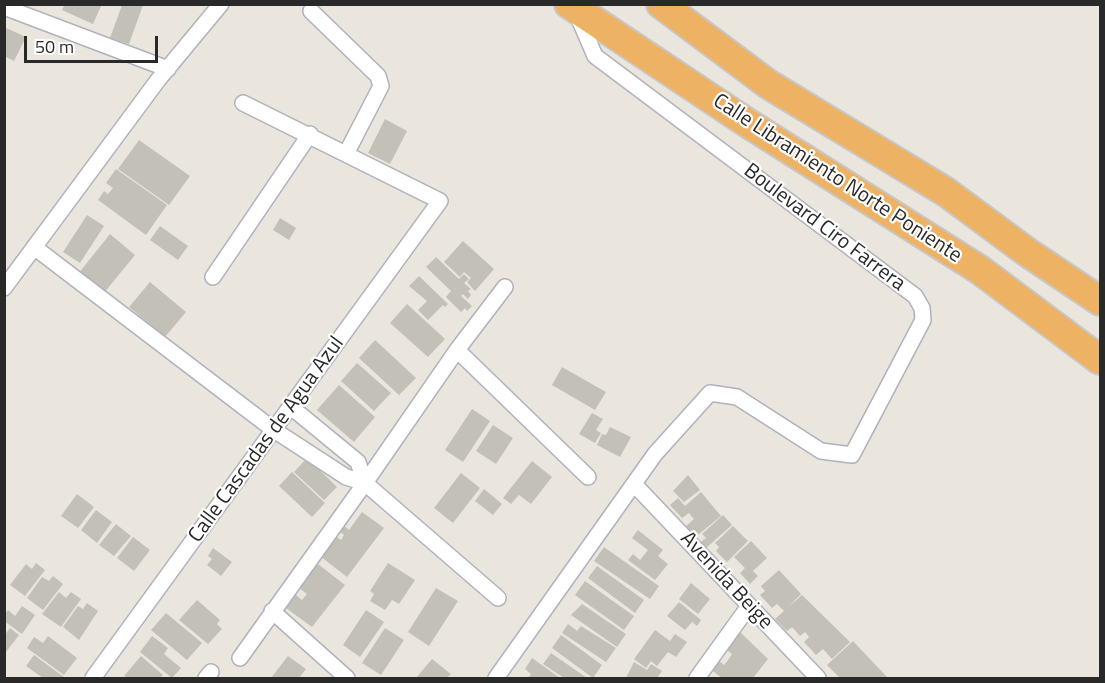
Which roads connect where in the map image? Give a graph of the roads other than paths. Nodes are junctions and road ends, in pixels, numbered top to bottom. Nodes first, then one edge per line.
1 (221, 4) edge
2 (661, 4) edge
3 (571, 6) edge
4 (4, 7) edge
5 (311, 11) dead end
6 (168, 69) junction
7 (243, 103) dead end
8 (310, 134) junction
9 (346, 154) junction
10 (34, 248) junction
11 (213, 277) dead end
12 (505, 287) dead end
13 (4, 288) edge
14 (1101, 301) edge
15 (457, 350) junction
16 (1101, 360) edge
17 (291, 407) junction
18 (274, 430) junction
19 (588, 477) dead end
20 (365, 483) junction
21 (634, 484) junction
22 (498, 597) dead end
23 (749, 606) junction
24 (272, 611) junction
25 (240, 658) dead end
26 (93, 678) edge
27 (347, 678) edge
28 (496, 678) edge
29 (697, 678) edge
30 (818, 678) edge

1 - 6 street
2 - 14 highway, Calle Libramiento Norte Poniente
3 - 16 highway, Calle Libramiento Norte Poniente
3 - 21 street, Boulevard Ciro Farrera
4 - 6 street
5 - 9 street
6 - 10 street
7 - 8 street
8 - 9 street
8 - 11 street
9 - 17 street, Calle Cascadas de Agua Azul
10 - 13 street
10 - 18 street
12 - 15 street
15 - 19 street
15 - 20 street
17 - 18 street, Calle Cascadas de Agua Azul
17 - 20 street
18 - 20 street
18 - 26 street, Calle Cascadas de Agua Azul
20 - 22 street
20 - 24 street
21 - 23 street, Avenida Beige
21 - 28 street, Boulevard Ciro Farrera
23 - 29 street
23 - 30 street, Avenida Beige
24 - 25 street
24 - 27 street

